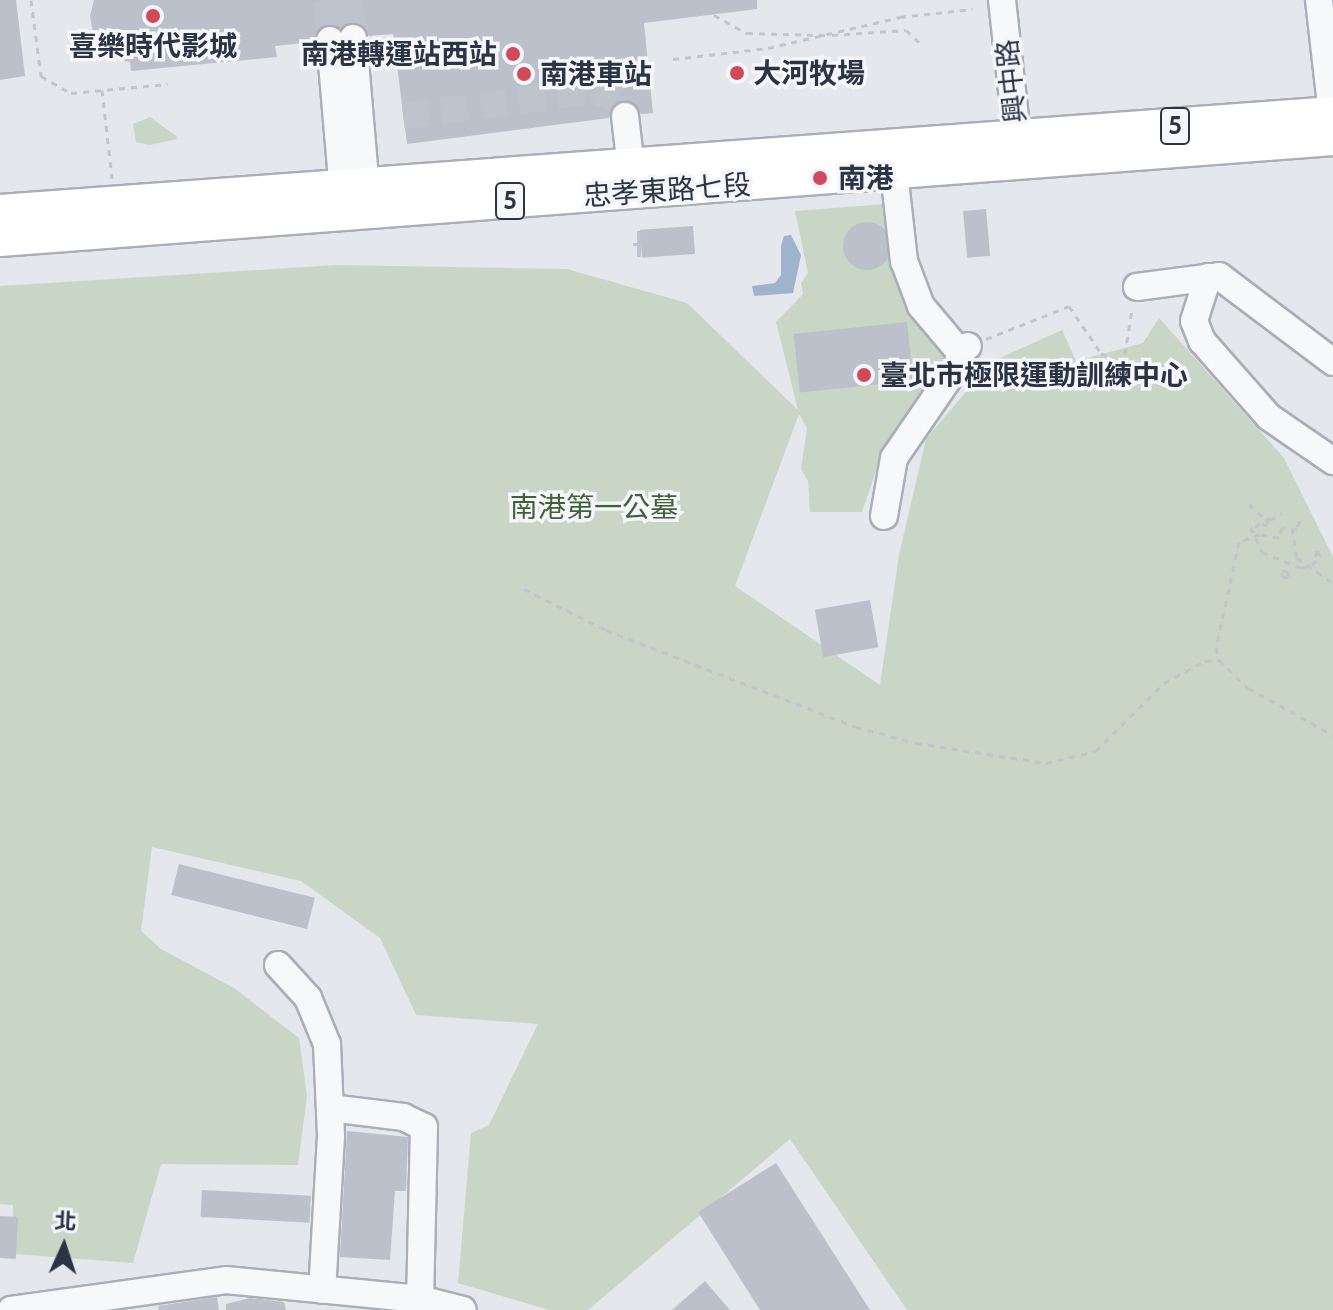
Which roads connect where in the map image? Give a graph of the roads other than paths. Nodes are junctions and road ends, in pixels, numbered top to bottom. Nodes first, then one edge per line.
1 (1002, 0) edge
2 (1319, 0) edge
3 (342, 39) tunnel mouth
4 (1333, 113) edge
5 (625, 116) tunnel mouth
6 (1333, 123) edge
7 (1333, 139) edge
8 (1019, 150) junction
9 (631, 168) junction
10 (894, 172) junction
11 (355, 200) junction
12 (0, 211) edge
13 (0, 240) edge
14 (1208, 277) junction
15 (1137, 287) road end
16 (1333, 362) edge
17 (1333, 461) edge
18 (884, 516) dead end
19 (278, 965) dead end
20 (330, 1108) junction
21 (322, 1290) junction
22 (420, 1299) junction
23 (11, 1310) edge
24 (463, 1310) edge

1 - 8 street, 興中路
2 - 4 street
3 - 11 street
4 - 6 street
4 - 8 main road, 忠孝東路七段 / 5
5 - 9 street
7 - 8 main road, 忠孝東路七段 / 5
8 - 9 main road, 忠孝東路七段 / 5
8 - 10 main road, 忠孝東路七段 / 5
9 - 11 main road, 忠孝東路七段 / 5
10 - 11 main road, 忠孝東路七段 / 5
10 - 18 street
11 - 12 main road, 忠孝東路七段 / 5
11 - 13 main road, 忠孝東路七段 / 5
14 - 15 street
14 - 16 street
14 - 17 street
19 - 20 street
20 - 21 street
20 - 22 street
21 - 22 street
21 - 23 street
22 - 24 street

